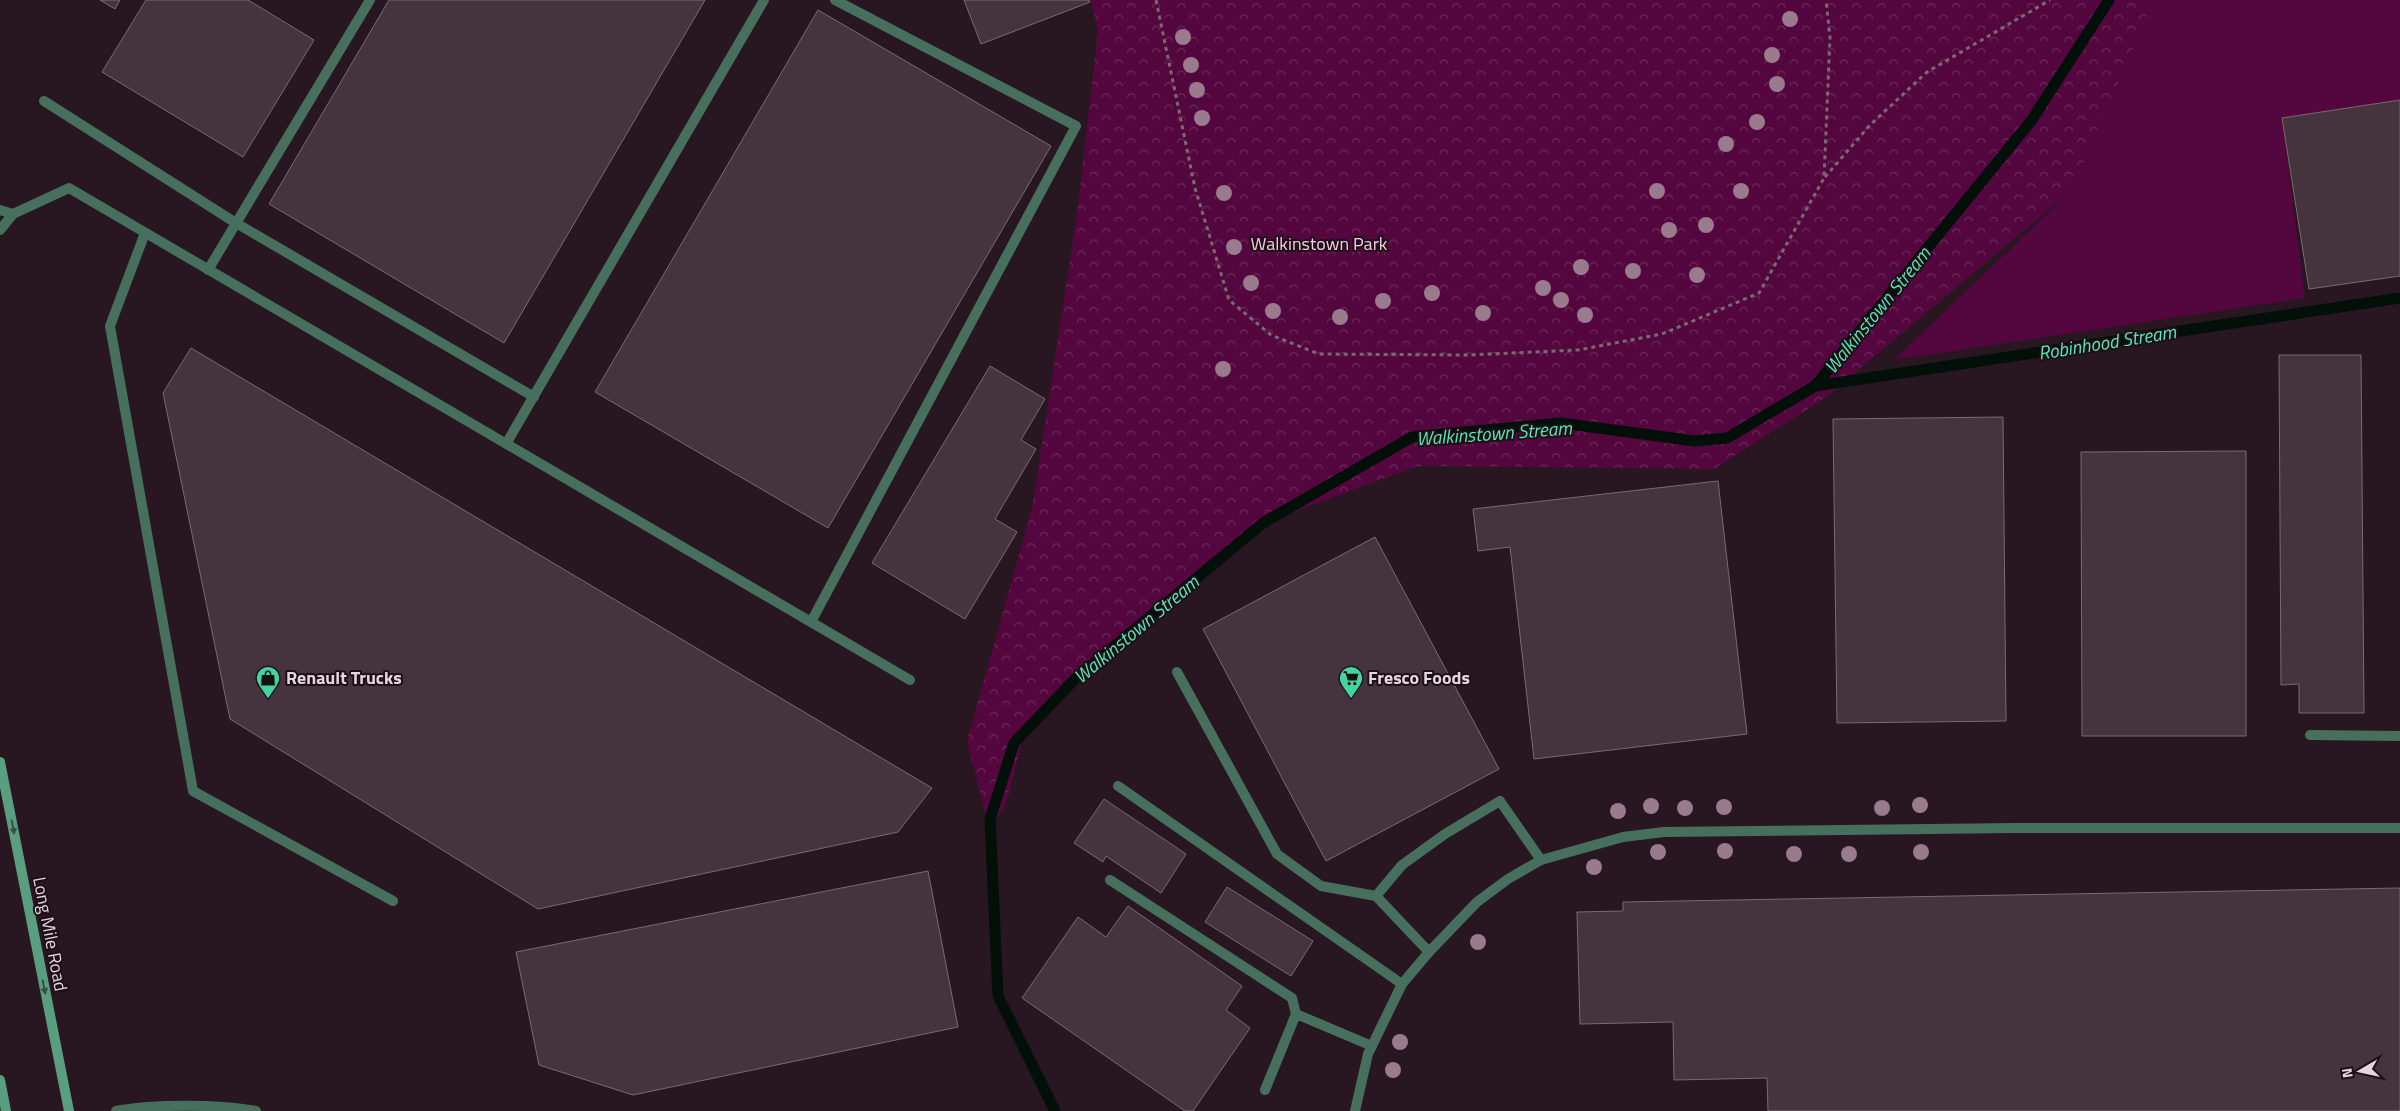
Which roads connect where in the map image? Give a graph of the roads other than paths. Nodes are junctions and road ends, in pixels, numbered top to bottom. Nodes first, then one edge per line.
1 (370, 0) edge
2 (764, 0) edge
3 (836, 0) edge
4 (44, 101) dead end
5 (0, 210) edge
6 (13, 214) junction
7 (236, 223) junction
8 (0, 230) edge
9 (145, 233) junction
10 (208, 270) junction
11 (534, 397) junction
12 (506, 444) junction
13 (811, 622) junction
14 (1177, 672) dead end
15 (910, 680) dead end
16 (2310, 736) dead end
17 (2400, 736) edge
18 (0, 762) edge
19 (1118, 786) dead end
20 (2400, 828) edge
21 (1541, 860) junction
22 (1110, 880) dead end
23 (1376, 896) junction
24 (393, 901) dead end
25 (1429, 952) junction
26 (1402, 984) junction
27 (1296, 1014) junction
28 (1372, 1046) junction
29 (0, 1080) edge
30 (1265, 1090) dead end
31 (6, 1111) edge
32 (69, 1111) edge
33 (116, 1111) edge
34 (256, 1111) edge
35 (1355, 1111) edge

1 - 7 street
2 - 11 street
3 - 13 street
4 - 7 street
5 - 6 street
6 - 8 street
6 - 9 street
7 - 10 street
7 - 11 street
9 - 10 street
9 - 24 street
10 - 12 street
11 - 12 street
12 - 13 street
13 - 15 street
14 - 23 street
16 - 17 street
18 -> 32 main road, Long Mile Road
19 - 26 street
20 - 21 street
21 - 23 street
21 - 25 street
22 - 27 street
23 - 25 street
25 - 26 street
26 - 28 street
27 - 28 street
27 - 30 street
28 - 35 street
29 - 31 main road
33 - 34 street

